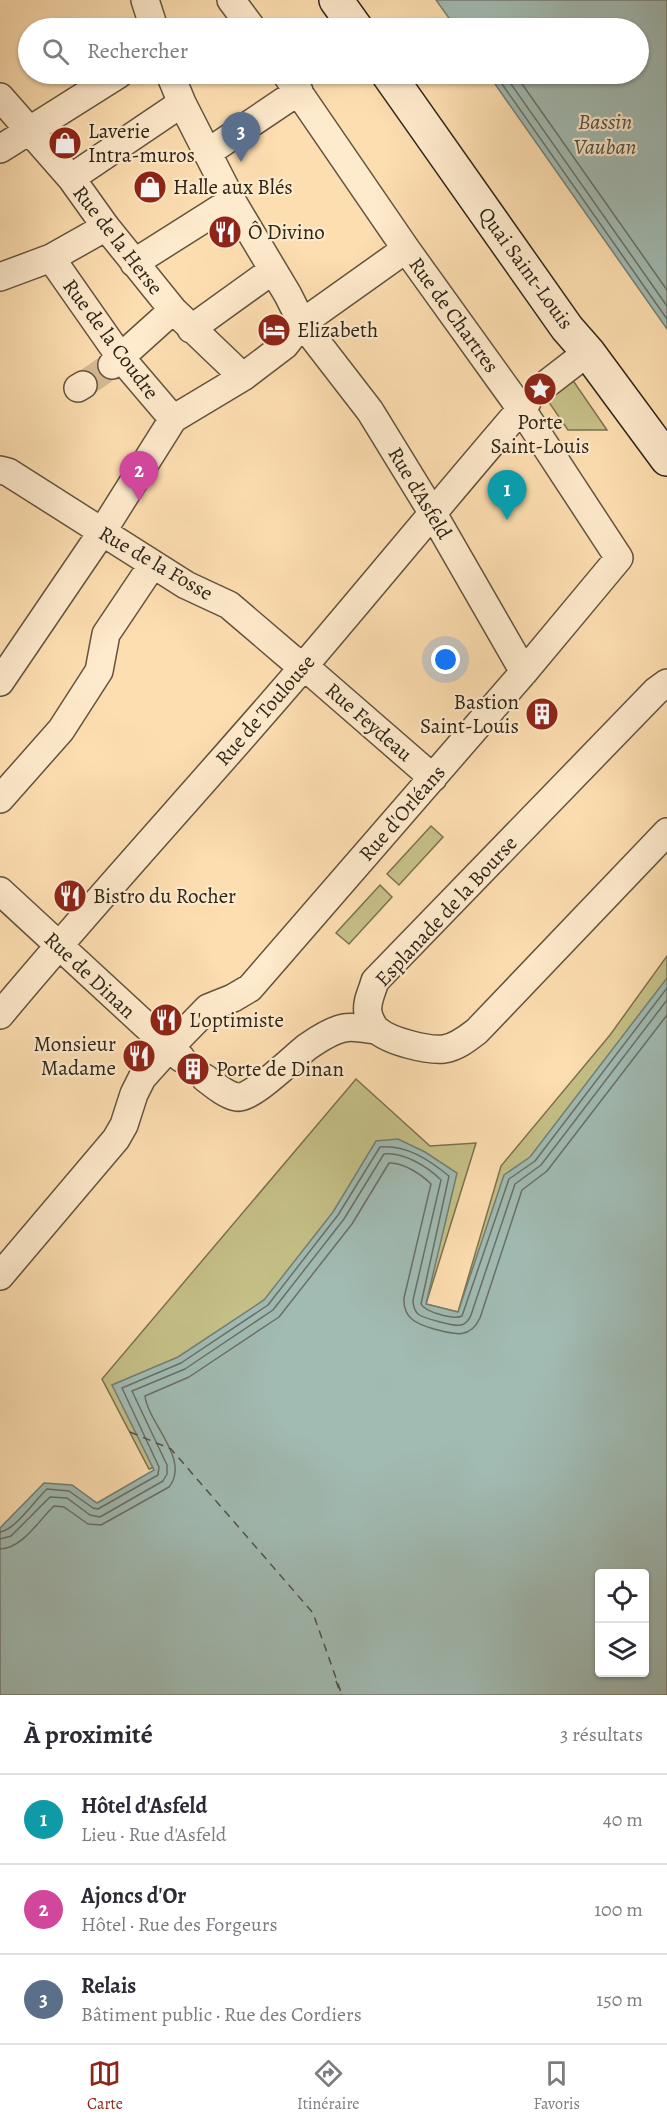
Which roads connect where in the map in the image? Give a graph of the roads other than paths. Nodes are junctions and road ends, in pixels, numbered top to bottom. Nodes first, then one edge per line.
1 (145, 0) edge
2 (231, 0) edge
3 (336, 0) edge
4 (151, 18) edge
5 (244, 18) edge
6 (349, 18) edge
7 (103, 84) edge
8 (174, 84) edge
9 (291, 84) edge
10 (294, 84) edge
11 (395, 84) edge
12 (0, 97) edge
13 (182, 103) junction
14 (30, 130) junction
15 (0, 149) edge
16 (207, 153) junction
17 (70, 178) junction
18 (232, 201) junction
19 (106, 227) junction
20 (406, 249) junction
21 (51, 258) junction
22 (134, 262) junction
23 (273, 270) junction
24 (0, 277) edge
25 (182, 320) junction
26 (302, 323) junction
27 (588, 352) junction
28 (117, 362) junction
29 (243, 377) junction
30 (529, 400) junction
31 (173, 419) junction
32 (667, 459) edge
33 (0, 470) edge
34 (432, 512) junction
35 (102, 532) junction
36 (620, 558) joint
37 (153, 564) junction
38 (304, 666) junction
39 (524, 672) junction
40 (1, 683) edge
41 (667, 683) edge
42 (433, 778) junction
43 (0, 799) edge
44 (667, 832) edge
45 (0, 891) edge
46 (58, 946) junction
47 (0, 1015) edge
48 (376, 1030) junction
49 (175, 1053) junction
50 (205, 1078) dead end
51 (0, 1276) edge

1 - 4 street
2 - 5 street
3 - 6 main road
7 - 14 street
8 - 13 street, Rue d'Asfeld
9 - 16 street
10 - 20 street, Rue de Chartres
11 - 27 main road, Quai Saint-Louis
12 - 14 street, Rue de la Herse
13 - 16 street, Rue d'Asfeld
13 - 17 street
14 - 15 street
14 - 17 street, Rue de la Herse
16 - 18 street, Rue d'Asfeld
17 - 19 street, Rue de la Herse
18 - 22 street
18 - 23 street, Rue d'Asfeld
19 - 21 street
19 - 22 street, Rue de la Herse
20 - 26 street
20 - 30 street, Rue de Chartres
21 - 24 street
21 - 28 street, Rue de la Coudre
22 - 25 street, Rue de la Herse
23 - 25 street
23 - 26 street, Rue d'Asfeld
25 - 28 street
25 - 29 street, Rue de la Herse
26 - 29 street
26 - 34 street, Rue d'Asfeld
27 - 30 street, Rue de Toulouse
27 - 32 main road, Quai Saint-Louis
28 - 31 street, Rue de la Coudre
29 - 31 street
30 - 34 street, Rue de Toulouse
30 - 36 street, Rue de Chartres
31 - 35 street
33 - 35 street, Rue de la Fosse
34 - 38 street, Rue de Toulouse
34 - 39 street, Rue d'Asfeld
35 - 37 street, Rue de la Fosse
35 - 40 street
36 - 39 street, Rue d'Orléans
37 - 38 street, Rue de la Fosse
37 - 43 street
38 - 42 street, Rue Feydeau
38 - 46 street, Rue de Toulouse
39 - 42 street, Rue d'Orléans
41 - 48 street, Esplanade de la Bourse
42 - 49 street, Rue d'Orléans
44 - 48 street
45 - 46 street, Rue de Dinan
46 - 47 street, Rue de Toulouse
46 - 49 street, Rue de Dinan
48 - 50 street
49 - 51 street, Rue d'Orléans

